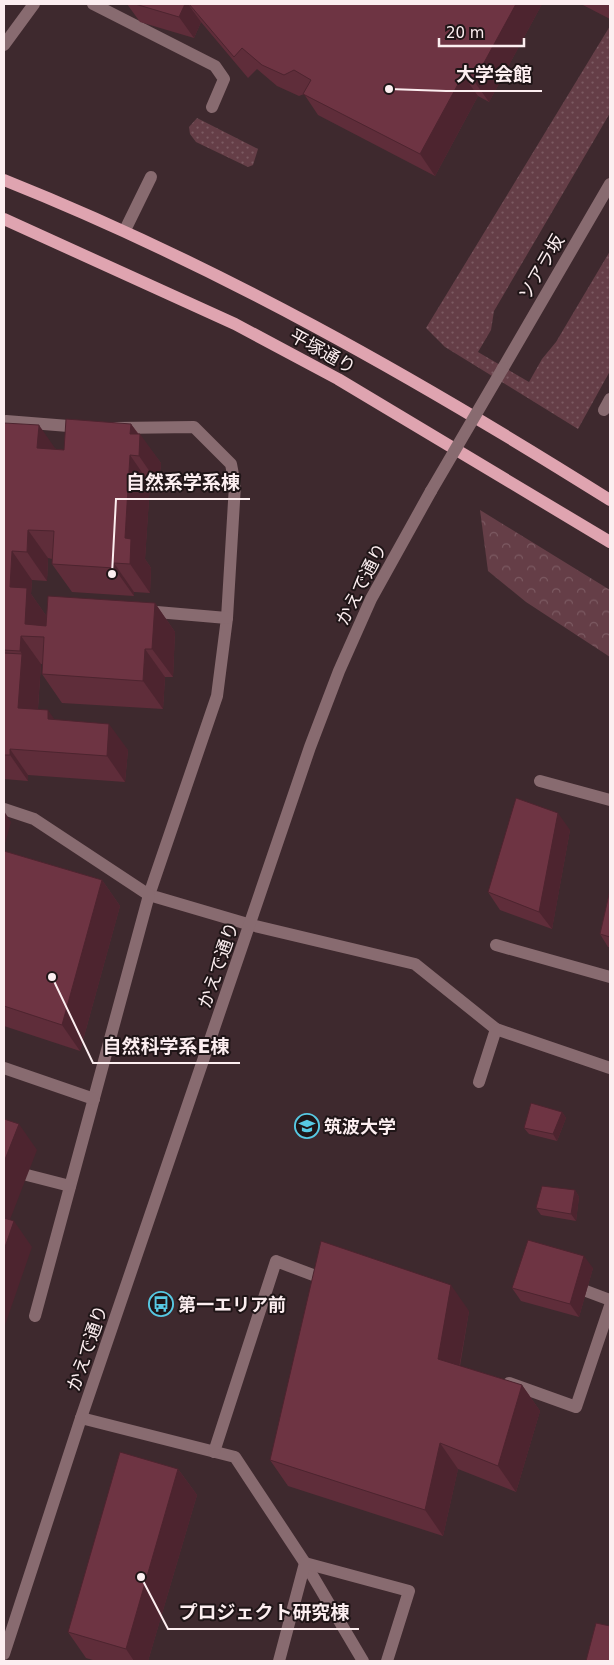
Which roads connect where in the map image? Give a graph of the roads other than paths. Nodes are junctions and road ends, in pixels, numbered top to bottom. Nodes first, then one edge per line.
1 (93, 4) edge
2 (32, 6) edge
3 (4, 45) edge
4 (212, 107) dead end
5 (151, 177) dead end
6 (4, 180) edge
7 (610, 184) edge
8 (4, 219) edge
9 (125, 230) junction
10 (503, 368) joint
11 (4, 450) edge
12 (610, 500) edge
13 (610, 542) edge
14 (131, 610) edge
15 (227, 618) junction
16 (540, 781) dead end
17 (610, 800) edge
18 (4, 809) edge
19 (149, 895) junction
20 (251, 925) junction
21 (496, 945) dead end
22 (610, 977) edge
23 (496, 1029) junction
24 (4, 1068) edge
25 (610, 1068) edge
26 (479, 1082) dead end
27 (94, 1099) junction
28 (27, 1175) dead end
29 (70, 1186) junction
30 (334, 1283) edge
31 (586, 1291) dead end
32 (610, 1300) edge
33 (610, 1306) edge
34 (35, 1316) dead end
35 (505, 1382) edge
36 (81, 1418) junction
37 (214, 1452) junction
38 (305, 1563) junction
39 (4, 1654) edge
40 (279, 1661) edge
41 (363, 1661) edge
42 (387, 1661) edge

1 - 4 street
2 - 3 street
5 - 9 street
6 - 9 main road, 平塚通り
7 - 10 street, ソアラ坂
8 - 13 main road, 平塚通り
9 - 12 main road, 平塚通り
10 - 20 street, かえで通り, bridge
11 - 15 street
14 - 15 street
15 - 19 street
16 - 17 street
18 - 19 street
19 - 20 street
19 - 27 street
20 - 23 street
20 - 36 street, かえで通り
21 - 22 street
23 - 25 street
23 - 26 street
24 - 27 street
27 - 29 street
28 - 29 street
29 - 34 street
30 - 37 street
31 - 32 street
33 - 35 street
36 - 37 street
36 - 39 street, かえで通り
37 - 38 street
38 - 40 street
38 - 41 street
38 - 42 street

